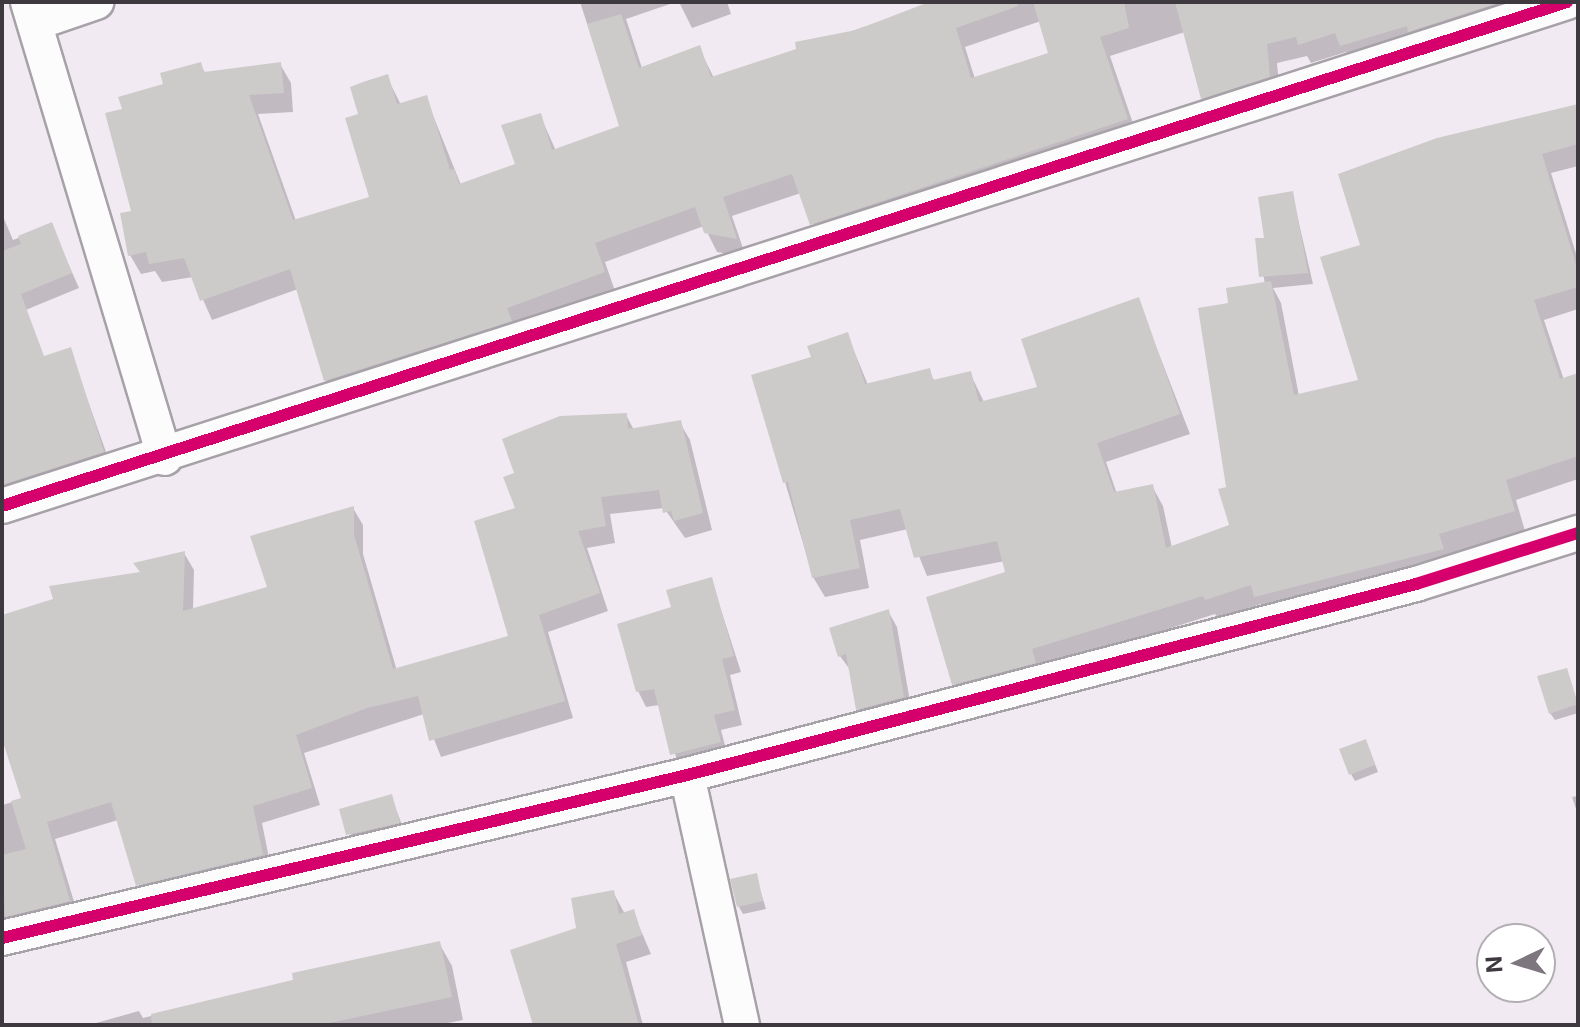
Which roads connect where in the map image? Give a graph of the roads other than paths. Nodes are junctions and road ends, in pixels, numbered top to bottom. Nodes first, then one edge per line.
1 (96, 2) edge
2 (1567, 2) edge
3 (32, 13) edge
4 (165, 458) junction
5 (2, 506) edge
6 (1578, 533) edge
7 (687, 775) junction
8 (2, 938) edge
9 (742, 1025) edge

1 - 3 street
2 - 4 street
3 - 4 street
4 - 5 street
6 - 7 street
7 - 8 street
7 - 9 street

